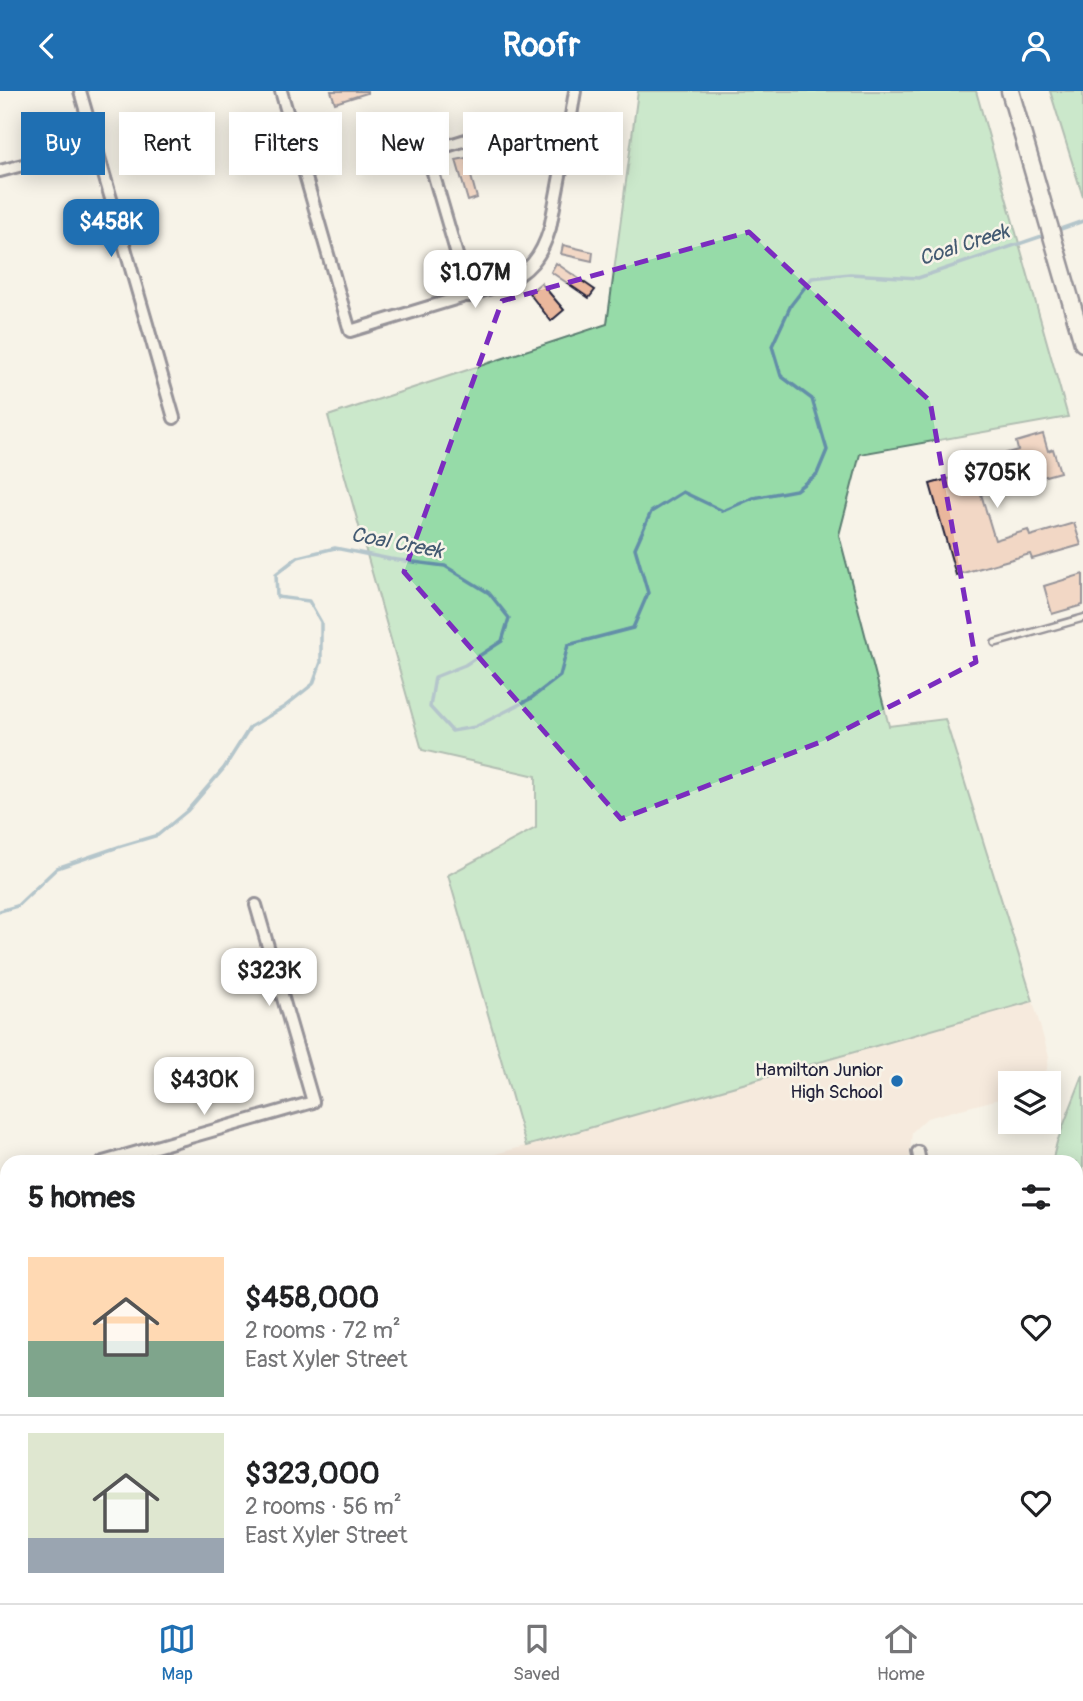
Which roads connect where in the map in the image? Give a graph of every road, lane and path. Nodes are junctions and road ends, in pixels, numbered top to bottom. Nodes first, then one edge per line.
1 (80, 91) edge
2 (281, 91) edge
3 (575, 91) edge
4 (1010, 91) edge
5 (86, 112) edge
6 (572, 112) edge
7 (463, 141) edge
8 (21, 165) edge
9 (0, 171) edge
10 (103, 175) edge
11 (560, 175) edge
12 (469, 296) junction
13 (1083, 343) edge
14 (174, 418) dead end
15 (1083, 618) edge
16 (995, 643) dead end
17 (257, 905) dead end
18 (128, 1155) edge

1 - 5 street
2 - 12 street
3 - 6 street
4 - 13 main road
7 - 12 street
8 - 9 street
10 - 14 street
11 - 12 street
15 - 16 lane
17 - 18 street

